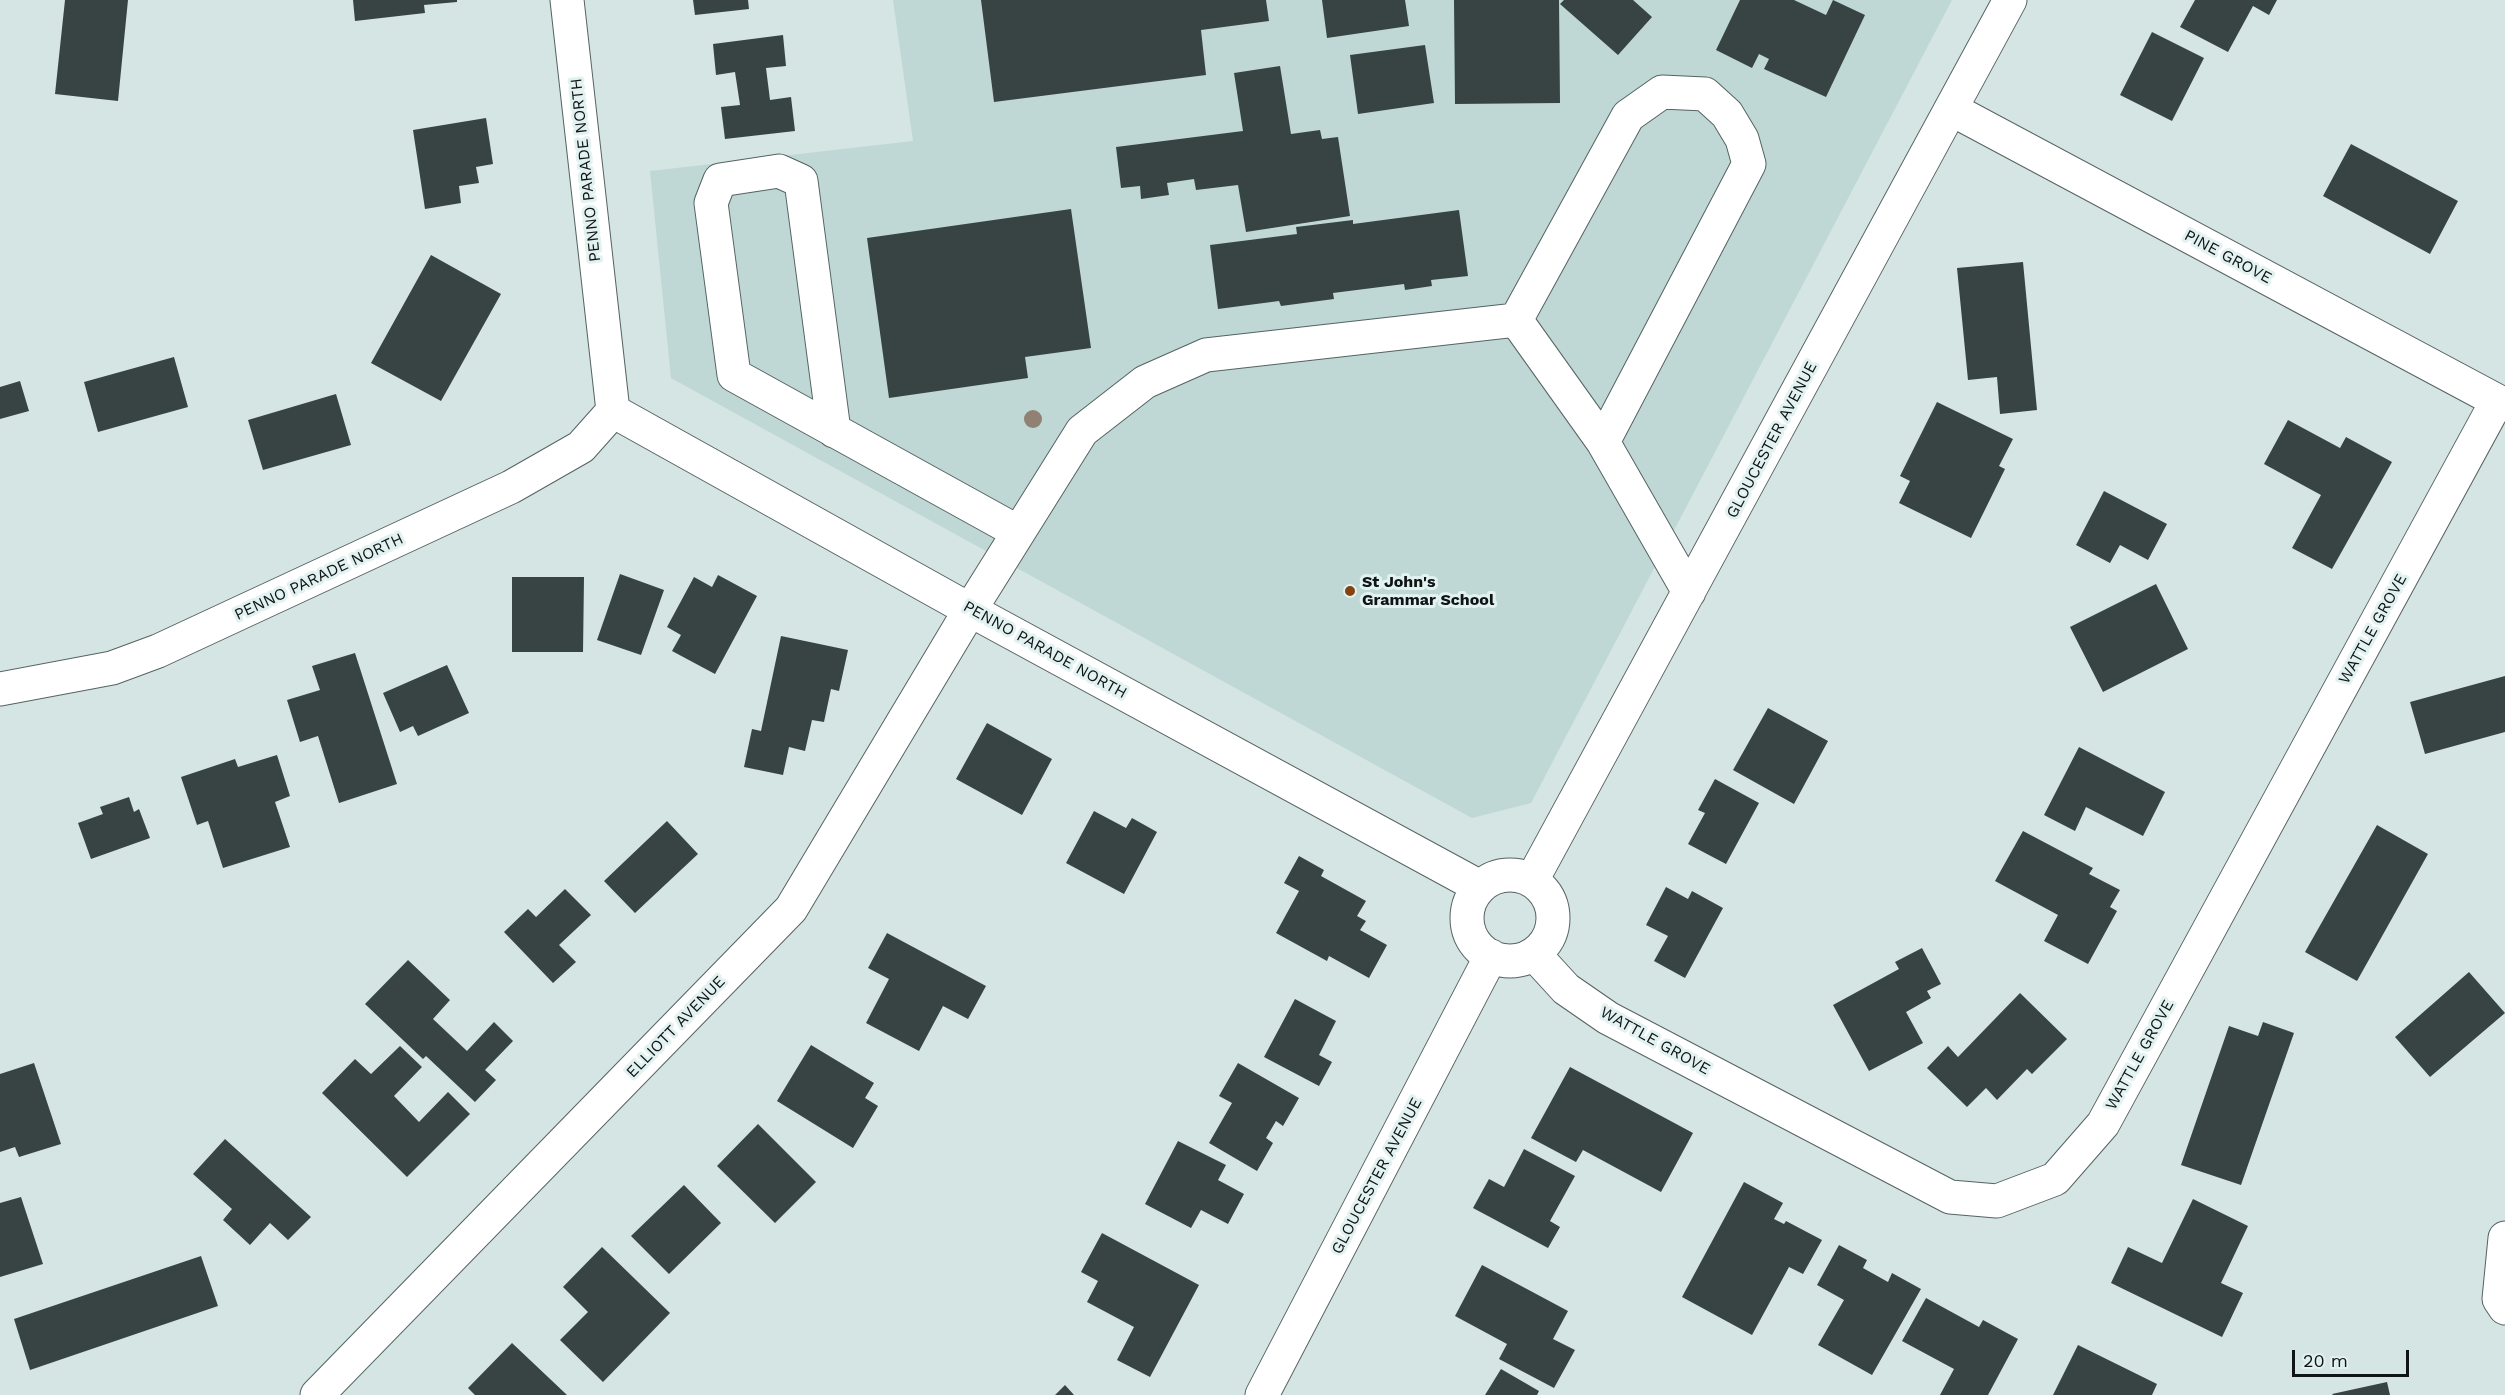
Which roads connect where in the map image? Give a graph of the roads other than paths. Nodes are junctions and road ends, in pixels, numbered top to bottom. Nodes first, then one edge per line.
1 (567, 0) edge
2 (2010, 0) edge
3 (1951, 109) junction
4 (1516, 320) junction
5 (2501, 403) edge
6 (613, 411) junction
7 (834, 431) junction
8 (1603, 442) junction
9 (1018, 532) junction
10 (1689, 592) junction
11 (970, 610) junction
12 (0, 689) edge
13 (1532, 880) junction
14 (1480, 886) junction
15 (1534, 954) junction
16 (1491, 956) junction
17 (2505, 1238) edge
18 (2505, 1308) edge
19 (317, 1395) edge
20 (1262, 1395) edge

1 - 6 street, PENNO PARADE NORTH
2 - 3 street, GLOUCESTER AVENUE
3 - 5 street, PINE GROVE
3 - 10 street, GLOUCESTER AVENUE
4 - 8 street
4 - 8 street
4 - 9 street, ELLIOTT AVENUE
5 - 15 street, WATTLE GROVE
6 - 11 street, PENNO PARADE NORTH
6 - 12 street, PENNO PARADE NORTH
7 - 7 street
7 - 9 street
8 - 10 street
9 - 11 street, ELLIOTT AVENUE
10 - 13 street, GLOUCESTER AVENUE
11 - 14 street, PENNO PARADE NORTH
11 - 19 street, ELLIOTT AVENUE
13 - 14 street
13 - 15 street
14 - 16 street
15 - 16 street
16 - 20 street, GLOUCESTER AVENUE
17 - 18 street

